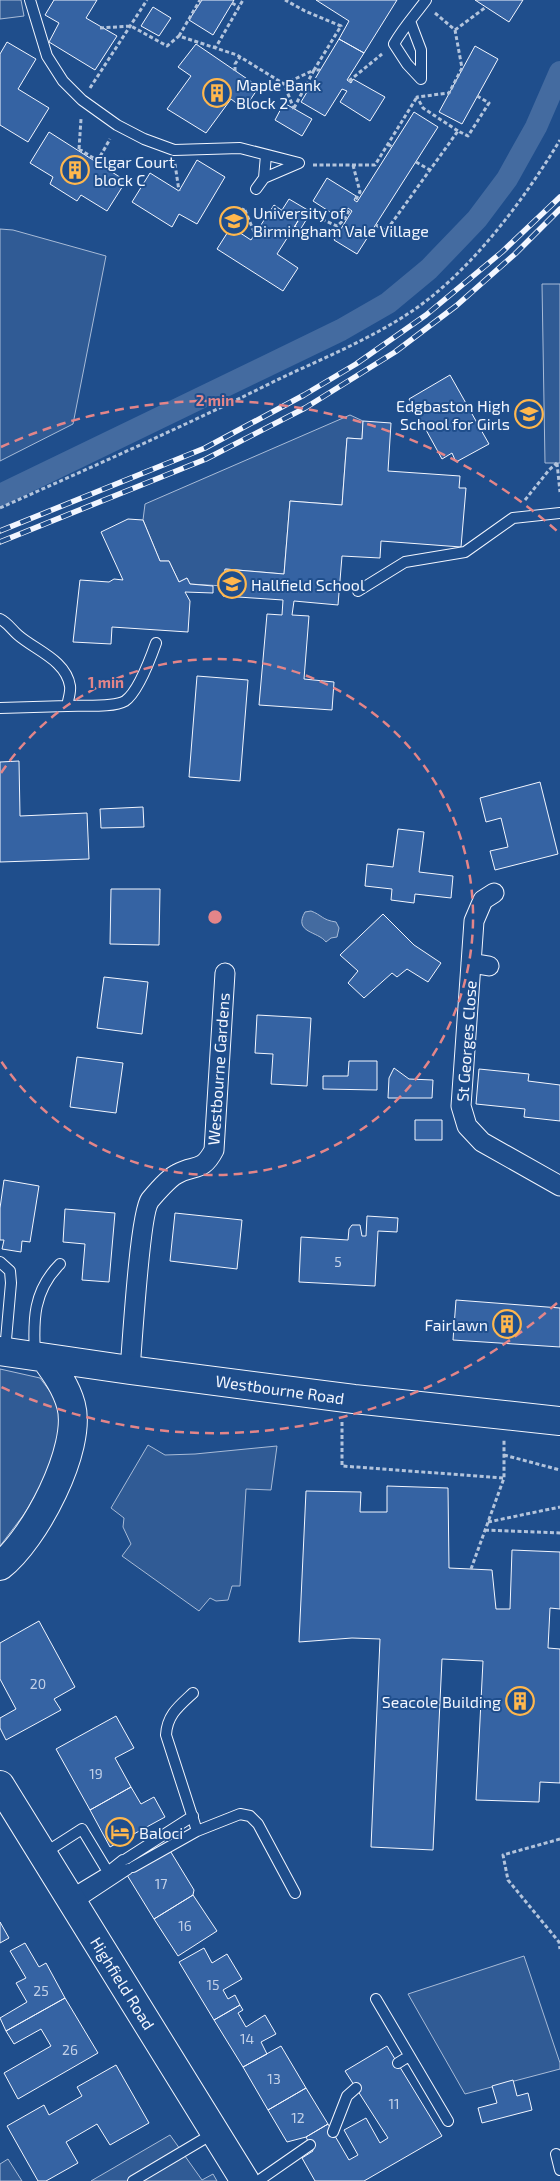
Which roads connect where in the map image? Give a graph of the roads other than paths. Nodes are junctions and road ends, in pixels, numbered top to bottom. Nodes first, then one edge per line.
1 (30, 0) edge
2 (424, 2) edge
3 (410, 21) junction
4 (266, 155) junction
5 (264, 178) junction
6 (256, 189) dead end
7 (560, 513) edge
8 (358, 591) dead end
9 (0, 619) edge
10 (156, 643) dead end
11 (67, 706) junction
12 (0, 708) edge
13 (494, 893) dead end
14 (225, 973) dead end
15 (560, 1186) edge
16 (0, 1262) edge
17 (60, 1264) dead end
18 (2, 1351) edge
19 (40, 1357) junction
20 (130, 1370) junction
21 (560, 1421) edge
22 (0, 1566) edge
23 (193, 1693) dead end
24 (0, 1784) edge
25 (193, 1816) junction
26 (197, 1831) junction
27 (43, 1854) junction
28 (128, 1864) junction
29 (108, 1872) junction
30 (295, 1893) dead end
31 (72, 1900) junction
32 (376, 1999) dead end
33 (410, 2056) junction
34 (398, 2063) dead end
35 (356, 2088) dead end
36 (448, 2121) dead end
37 (215, 2132) junction
38 (333, 2132) dead end
39 (310, 2145) dead end
40 (556, 2154) dead end
41 (560, 2170) edge
42 (133, 2181) edge
43 (245, 2181) edge
44 (258, 2181) edge

1 - 4 lane
2 - 3 lane
3 - 3 lane
4 - 5 lane
4 - 5 lane
5 - 6 lane
7 - 8 lane
9 - 11 lane
10 - 11 lane
11 - 12 lane
13 - 15 street, St Georges Close
14 - 20 street, Westbourne Gardens
16 - 18 lane
17 - 19 lane
18 - 19 main road, Westbourne Road
19 - 20 main road, Westbourne Road
19 - 22 main road
20 - 21 main road, Westbourne Road
23 - 25 lane
24 - 27 main road, Highfield Road
25 - 26 lane
25 - 28 lane
26 - 28 lane
26 - 30 lane
27 - 29 lane
27 - 31 main road, Highfield Road
28 - 29 lane
28 - 31 lane
29 - 31 lane
31 - 37 main road, Highfield Road
32 - 33 lane
33 - 34 lane
33 - 36 lane
35 - 38 lane
37 - 42 lane
37 - 43 main road, Highfield Road
39 - 44 lane
40 - 41 lane

